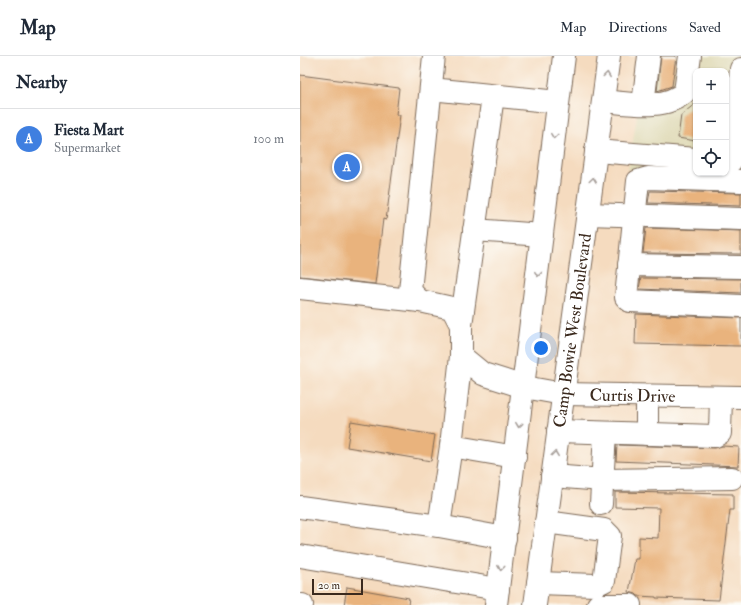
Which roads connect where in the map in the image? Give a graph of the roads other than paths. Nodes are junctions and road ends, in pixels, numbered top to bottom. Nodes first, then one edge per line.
1 (434, 56) edge
2 (564, 56) edge
3 (609, 56) edge
4 (649, 56) edge
5 (690, 56) edge
6 (741, 69) edge
7 (430, 90) junction
8 (493, 96) junction
9 (604, 101) junction
10 (558, 102) junction
11 (643, 104) junction
12 (596, 151) junction
13 (733, 151) edge
14 (693, 159) edge
15 (741, 181) edge
16 (588, 214) junction
17 (634, 216) junction
18 (741, 219) edge
19 (474, 230) junction
20 (542, 235) junction
21 (629, 265) junction
22 (741, 267) edge
23 (300, 288) edge
24 (420, 301) junction
25 (741, 306) edge
26 (461, 325) junction
27 (461, 356) junction
28 (524, 386) junction
29 (563, 394) junction
30 (647, 396) junction
31 (731, 397) edge
32 (558, 431) junction
33 (605, 433) junction
34 (647, 434) junction
35 (451, 446) junction
36 (515, 456) junction
37 (552, 476) junction
38 (732, 478) dead end
39 (603, 480) junction
40 (601, 504) dead end
41 (300, 506) edge
42 (546, 522) junction
43 (439, 526) junction
44 (505, 538) junction
45 (300, 556) edge
46 (538, 583) junction
47 (498, 597) edge
48 (535, 605) edge
49 (598, 605) edge
50 (630, 605) edge

1 - 7 main road
2 - 10 main road
9 -> 3 main road, Camp Bowie West Boulevard
4 - 11 main road
5 - 11 main road
6 - 13 main road
7 - 8 main road
7 - 24 main road
8 - 10 main road
8 - 19 main road
9 - 11 main road
9 - 12 main road, Camp Bowie West Boulevard
10 -> 20 main road
12 - 14 main road
16 -> 12 main road, Camp Bowie West Boulevard
15 - 17 main road
16 - 17 main road
16 - 29 main road, Camp Bowie West Boulevard
17 - 18 main road
17 - 21 main road
19 - 20 main road
19 - 26 main road
20 -> 28 main road
21 - 22 main road
21 - 25 main road
23 - 24 main road
24 - 26 main road
26 - 27 main road
27 - 28 main road, Curtis Drive
27 - 35 main road
28 - 29 main road, Curtis Drive
28 -> 36 main road
29 - 30 main road, Curtis Drive
29 - 32 main road, Camp Bowie West Boulevard
30 - 31 main road, Curtis Drive
30 - 34 main road
31 - 34 main road
32 - 33 main road
37 -> 32 main road, Camp Bowie West Boulevard
33 - 34 main road
33 - 39 main road
35 - 36 main road
35 - 43 main road
36 - 44 main road
37 - 39 main road
37 - 42 main road, Camp Bowie West Boulevard
38 - 39 main road
39 - 40 main road
41 - 43 main road
42 - 46 main road, Camp Bowie West Boulevard
42 - 46 main road
43 - 44 main road
44 -> 47 main road
45 - 47 main road
46 - 48 main road, Camp Bowie West Boulevard
49 - 50 main road

